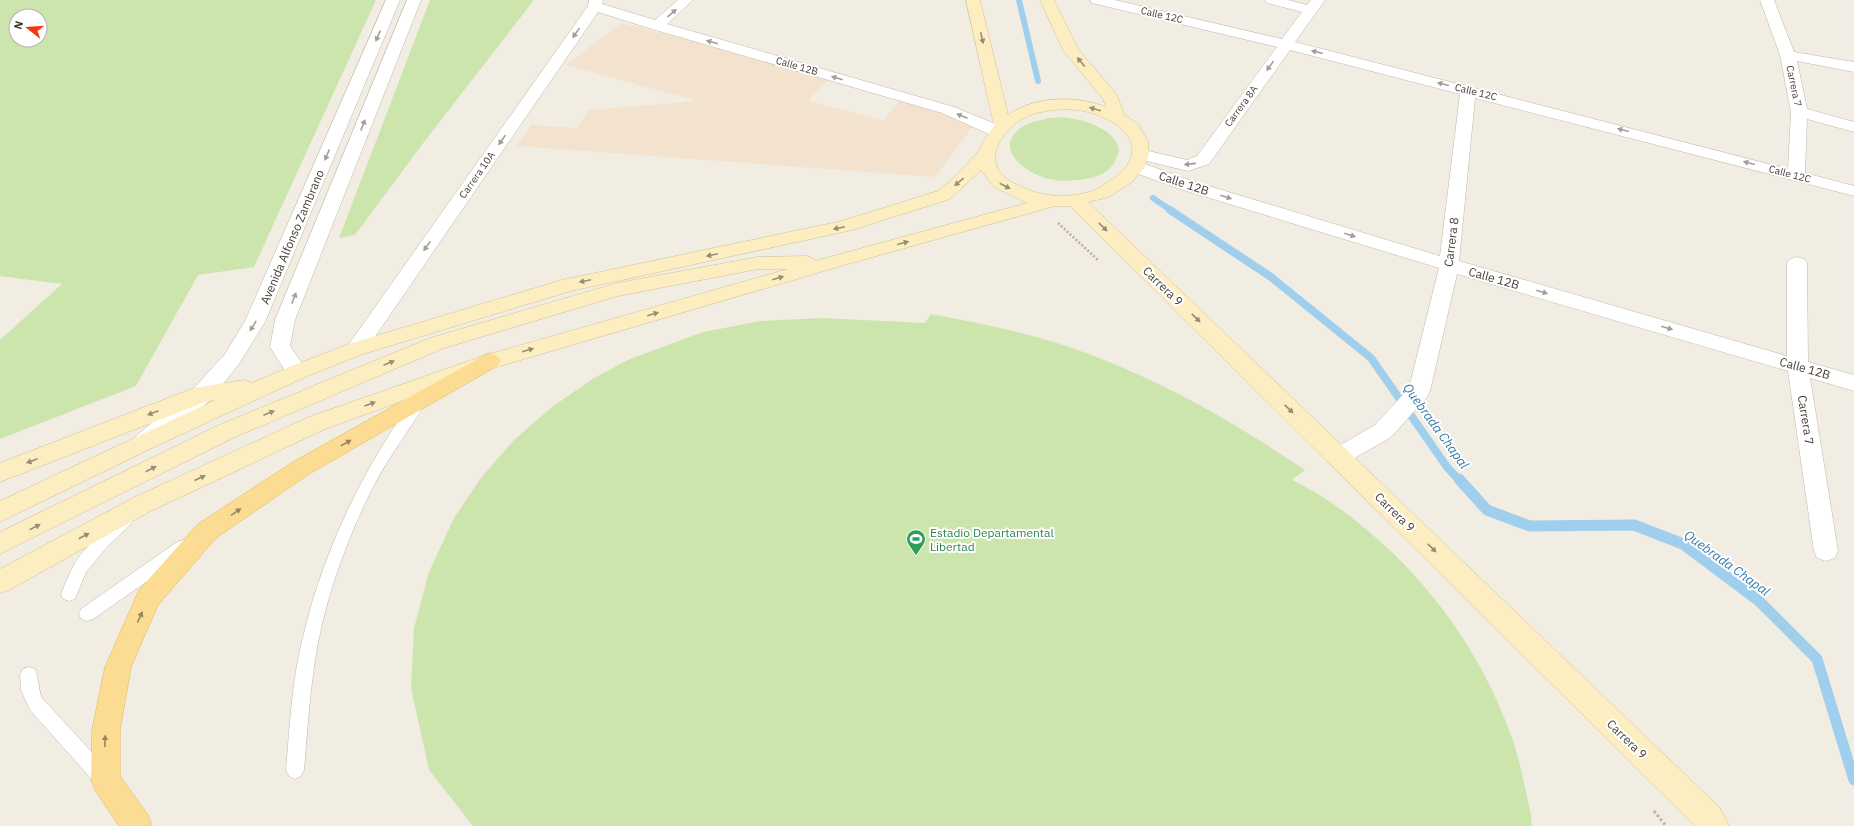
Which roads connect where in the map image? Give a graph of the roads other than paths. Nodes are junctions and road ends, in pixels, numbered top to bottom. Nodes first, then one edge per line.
1 (393, 0) edge
2 (414, 0) edge
3 (686, 0) edge
4 (974, 0) edge
5 (1047, 0) edge
6 (1097, 0) edge
7 (1272, 0) edge
8 (1767, 0) edge
9 (595, 3) edge
10 (1314, 5) edge
11 (657, 26) junction
12 (1286, 44) junction
13 (1788, 55) junction
14 (1854, 67) edge
15 (1468, 90) junction
16 (1800, 112) junction
17 (1118, 117) junction
18 (1854, 127) edge
19 (999, 128) junction
20 (986, 154) junction
21 (1138, 161) junction
22 (1796, 176) junction
23 (1854, 191) edge
24 (1064, 200) junction
25 (834, 262) junction
26 (1797, 263) dead end
27 (1449, 265) junction
28 (356, 349) junction
29 (490, 361) junction
30 (1798, 366) junction
31 (297, 372) junction
32 (271, 383) junction
33 (1854, 383) edge
34 (202, 394) junction
35 (418, 403) junction
36 (144, 442) junction
37 (1338, 457) junction
38 (0, 473) edge
39 (143, 504) junction
40 (0, 512) edge
41 (207, 531) junction
42 (0, 544) edge
43 (1826, 551) dead end
44 (0, 582) edge
45 (69, 594) dead end
46 (86, 614) dead end
47 (29, 675) dead end
48 (295, 770) dead end
49 (105, 780) junction
50 (137, 826) edge
51 (1714, 826) edge

1 -> 34 street, Avenida Alfonso Zambrano
31 -> 2 street, Avenida Alfonso Zambrano
11 -> 3 street
4 -> 19 main road
17 -> 5 main road
6 - 12 street, Calle 12C
7 - 10 street
8 - 13 street, Carrera 7
9 - 11 street, Calle 12B
9 -> 28 street, Carrera 10A
10 - 12 street, Carrera 8A
19 -> 11 street, Calle 12B
15 -> 12 street, Calle 12C
12 -> 21 street, Carrera 8A
13 - 14 street
13 - 16 street, Carrera 7
22 -> 15 street, Calle 12C
15 - 27 street, Carrera 8
16 - 18 street
16 - 22 street, Carrera 7
17 -> 19 main road
17 - 21 main road
19 - 20 main road
20 -> 24 main road
20 -> 28 main road
21 - 24 main road
21 -> 27 street, Calle 12B
22 - 23 street, Calle 12C
25 -> 24 main road
24 -> 37 main road, Carrera 9
29 -> 25 main road
42 -> 25 main road
26 - 30 street, Carrera 7
27 -> 30 street, Calle 12B
27 - 37 street, Carrera 8
28 - 31 main road
29 - 35 main road
39 -> 29 main road
30 - 33 street, Calle 12B
30 - 43 street, Carrera 7
31 - 32 main road
32 - 34 main road
32 - 36 main road
34 - 36 street, Avenida Alfonso Zambrano
34 -> 38 main road
41 -> 35 main road
35 - 48 lane
36 - 40 main road
37 -> 51 main road, Carrera 9
44 -> 39 main road
39 - 45 lane
41 - 46 lane
49 -> 41 main road
47 - 49 lane
49 - 50 main road

